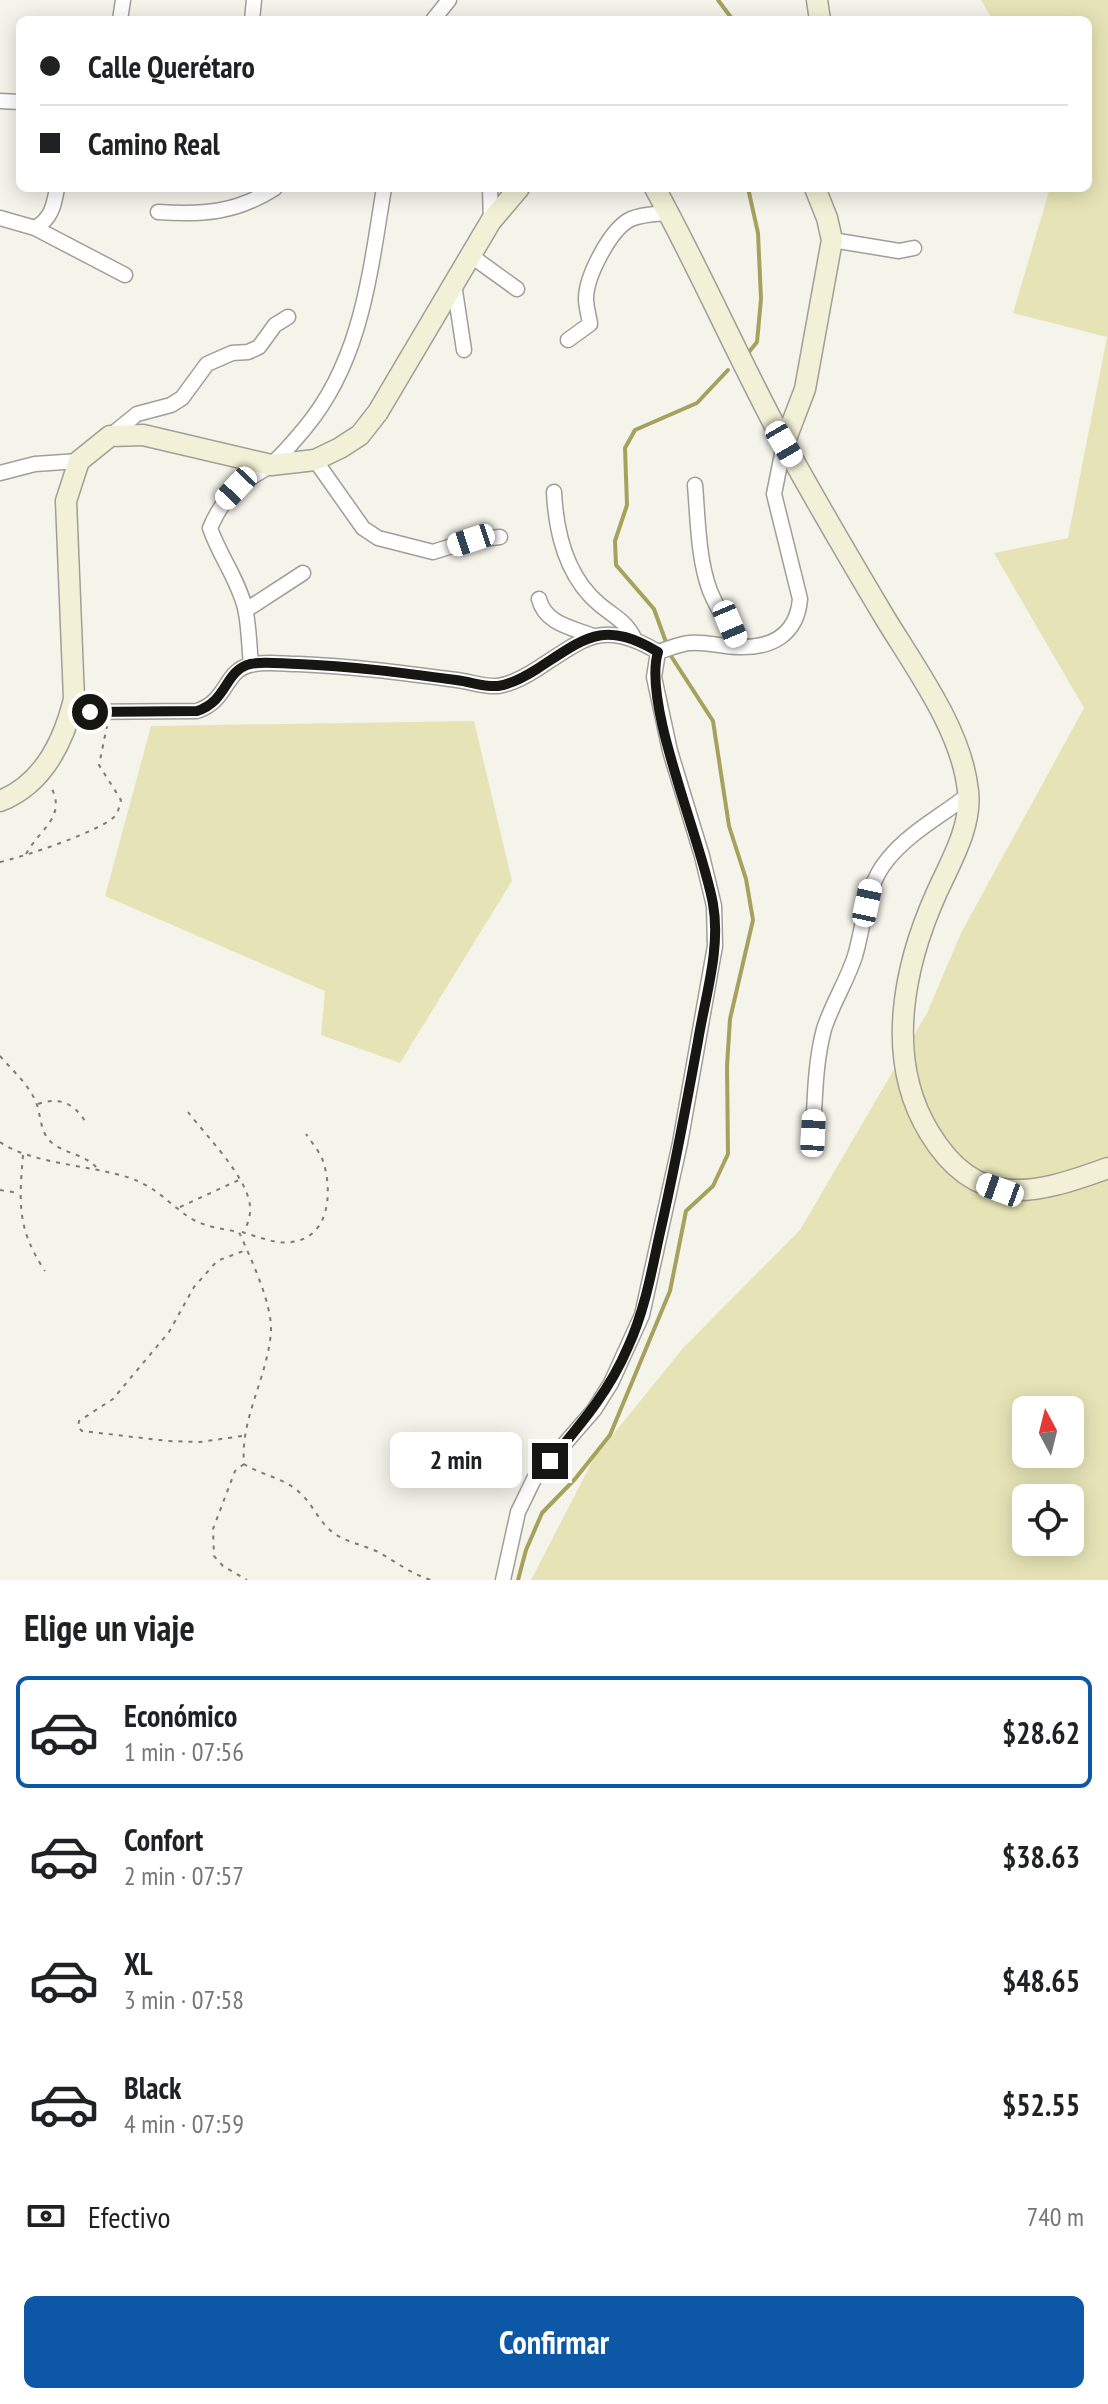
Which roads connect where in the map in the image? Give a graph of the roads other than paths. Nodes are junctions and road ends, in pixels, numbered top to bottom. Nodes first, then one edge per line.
1 (449, 0) edge
2 (436, 16) edge
3 (56, 192) edge
4 (266, 192) edge
5 (383, 192) edge
6 (490, 192) edge
7 (516, 192) edge
8 (657, 192) edge
9 (817, 192) edge
10 (158, 212) dead end
11 (668, 213) junction
12 (0, 218) edge
13 (491, 221) junction
14 (35, 228) junction
15 (832, 240) junction
16 (914, 248) dead end
17 (470, 255) junction
18 (125, 275) dead end
19 (454, 284) junction
20 (517, 289) dead end
21 (288, 317) dead end
22 (568, 340) dead end
23 (464, 350) dead end
24 (110, 436) junction
25 (784, 444) junction
26 (315, 460) junction
27 (79, 461) junction
28 (271, 465) junction
29 (0, 473) edge
30 (695, 485) dead end
31 (554, 492) dead end
32 (500, 537) dead end
33 (303, 573) dead end
34 (539, 599) dead end
35 (246, 610) junction
36 (593, 636) junction
37 (634, 638) junction
38 (740, 647) junction
39 (658, 652) junction
40 (251, 664) junction
41 (71, 712) junction
42 (969, 794) junction
43 (0, 801) edge
44 (813, 1133) dead end
45 (1108, 1168) edge
46 (503, 1580) edge

1 - 2 street
3 - 14 street
4 - 10 street
5 - 28 street
6 - 13 street
7 - 13 main road
8 - 11 main road
9 - 15 main road
11 - 22 street
11 - 25 main road
12 - 14 street
13 - 17 main road
14 - 18 street
15 - 16 street
15 - 25 main road
17 - 19 main road
17 - 20 street
19 - 23 street
19 - 26 main road
21 - 24 street
24 - 27 main road
24 - 28 main road
25 - 38 street
25 - 42 main road
26 - 28 main road
26 - 32 street
27 - 29 street
27 - 41 main road
28 - 35 street
30 - 38 street
31 - 37 street
33 - 35 street
34 - 36 street
35 - 40 street
36 - 37 street
36 - 40 street
37 - 39 street
38 - 39 street
39 - 46 street
40 - 41 street
41 - 43 main road
42 - 44 street
42 - 45 main road

